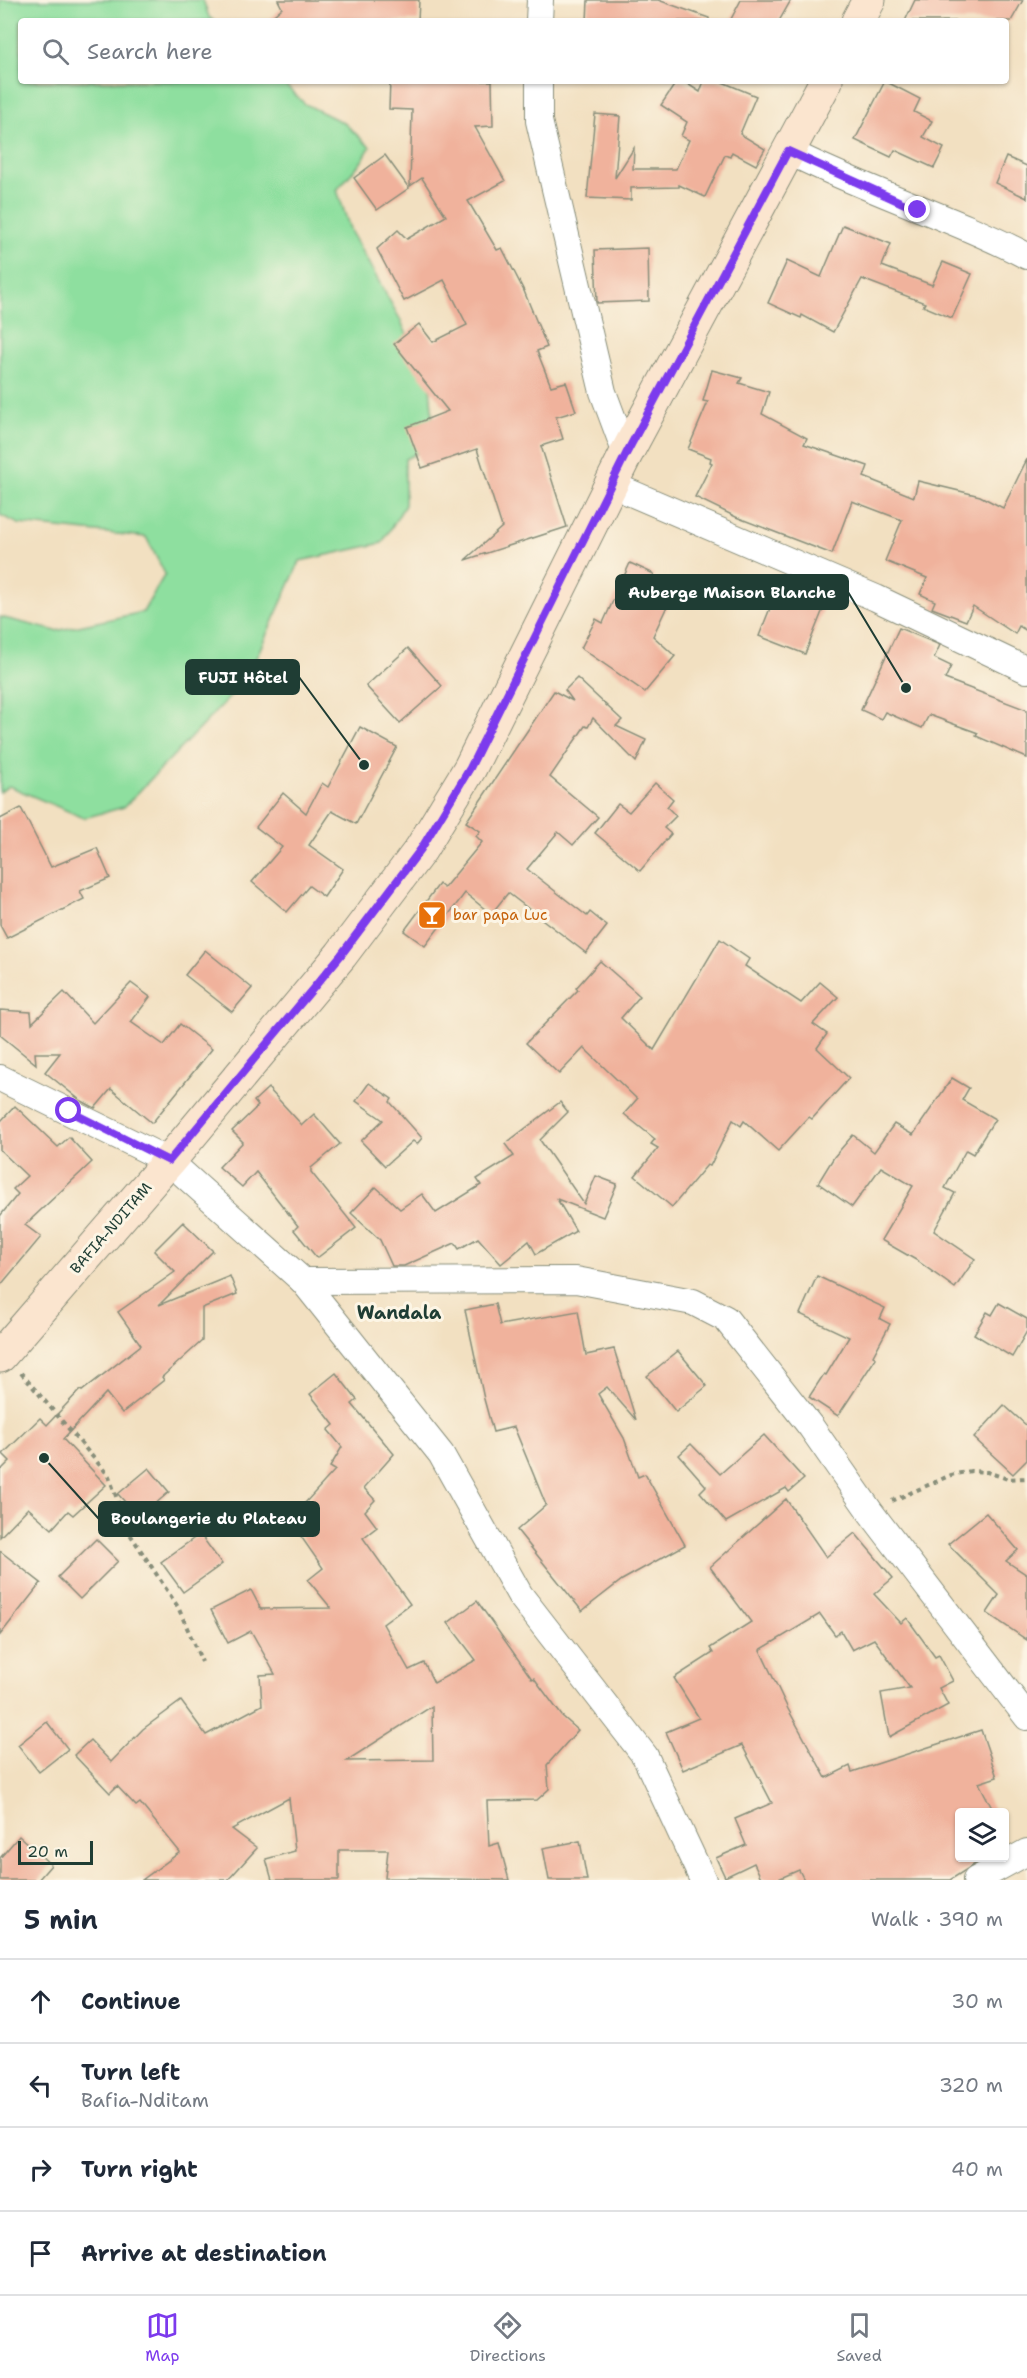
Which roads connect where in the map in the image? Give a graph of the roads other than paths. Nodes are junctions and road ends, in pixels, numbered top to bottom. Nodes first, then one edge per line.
1 (540, 0) edge
2 (869, 0) edge
3 (539, 18) edge
4 (860, 18) edge
5 (539, 84) edge
6 (824, 84) edge
7 (788, 151) junction
8 (1027, 256) edge
9 (626, 454) junction
10 (610, 484) junction
11 (1027, 670) edge
12 (0, 1078) edge
13 (169, 1161) junction
14 (303, 1281) junction
15 (2, 1354) edge
16 (1027, 1717) edge
17 (1027, 1852) edge
18 (704, 1880) edge
19 (976, 1880) edge

1 - 3 street
2 - 4 main road
5 - 9 street
6 - 7 main road, BAFIA-NDITAM
7 - 8 street
7 - 9 main road, BAFIA-NDITAM
9 - 10 main road, BAFIA-NDITAM
10 - 11 street
10 - 13 main road, BAFIA-NDITAM
12 - 13 street
13 - 14 street
13 - 15 main road, BAFIA-NDITAM
14 - 16 street
14 - 18 street
17 - 19 street

